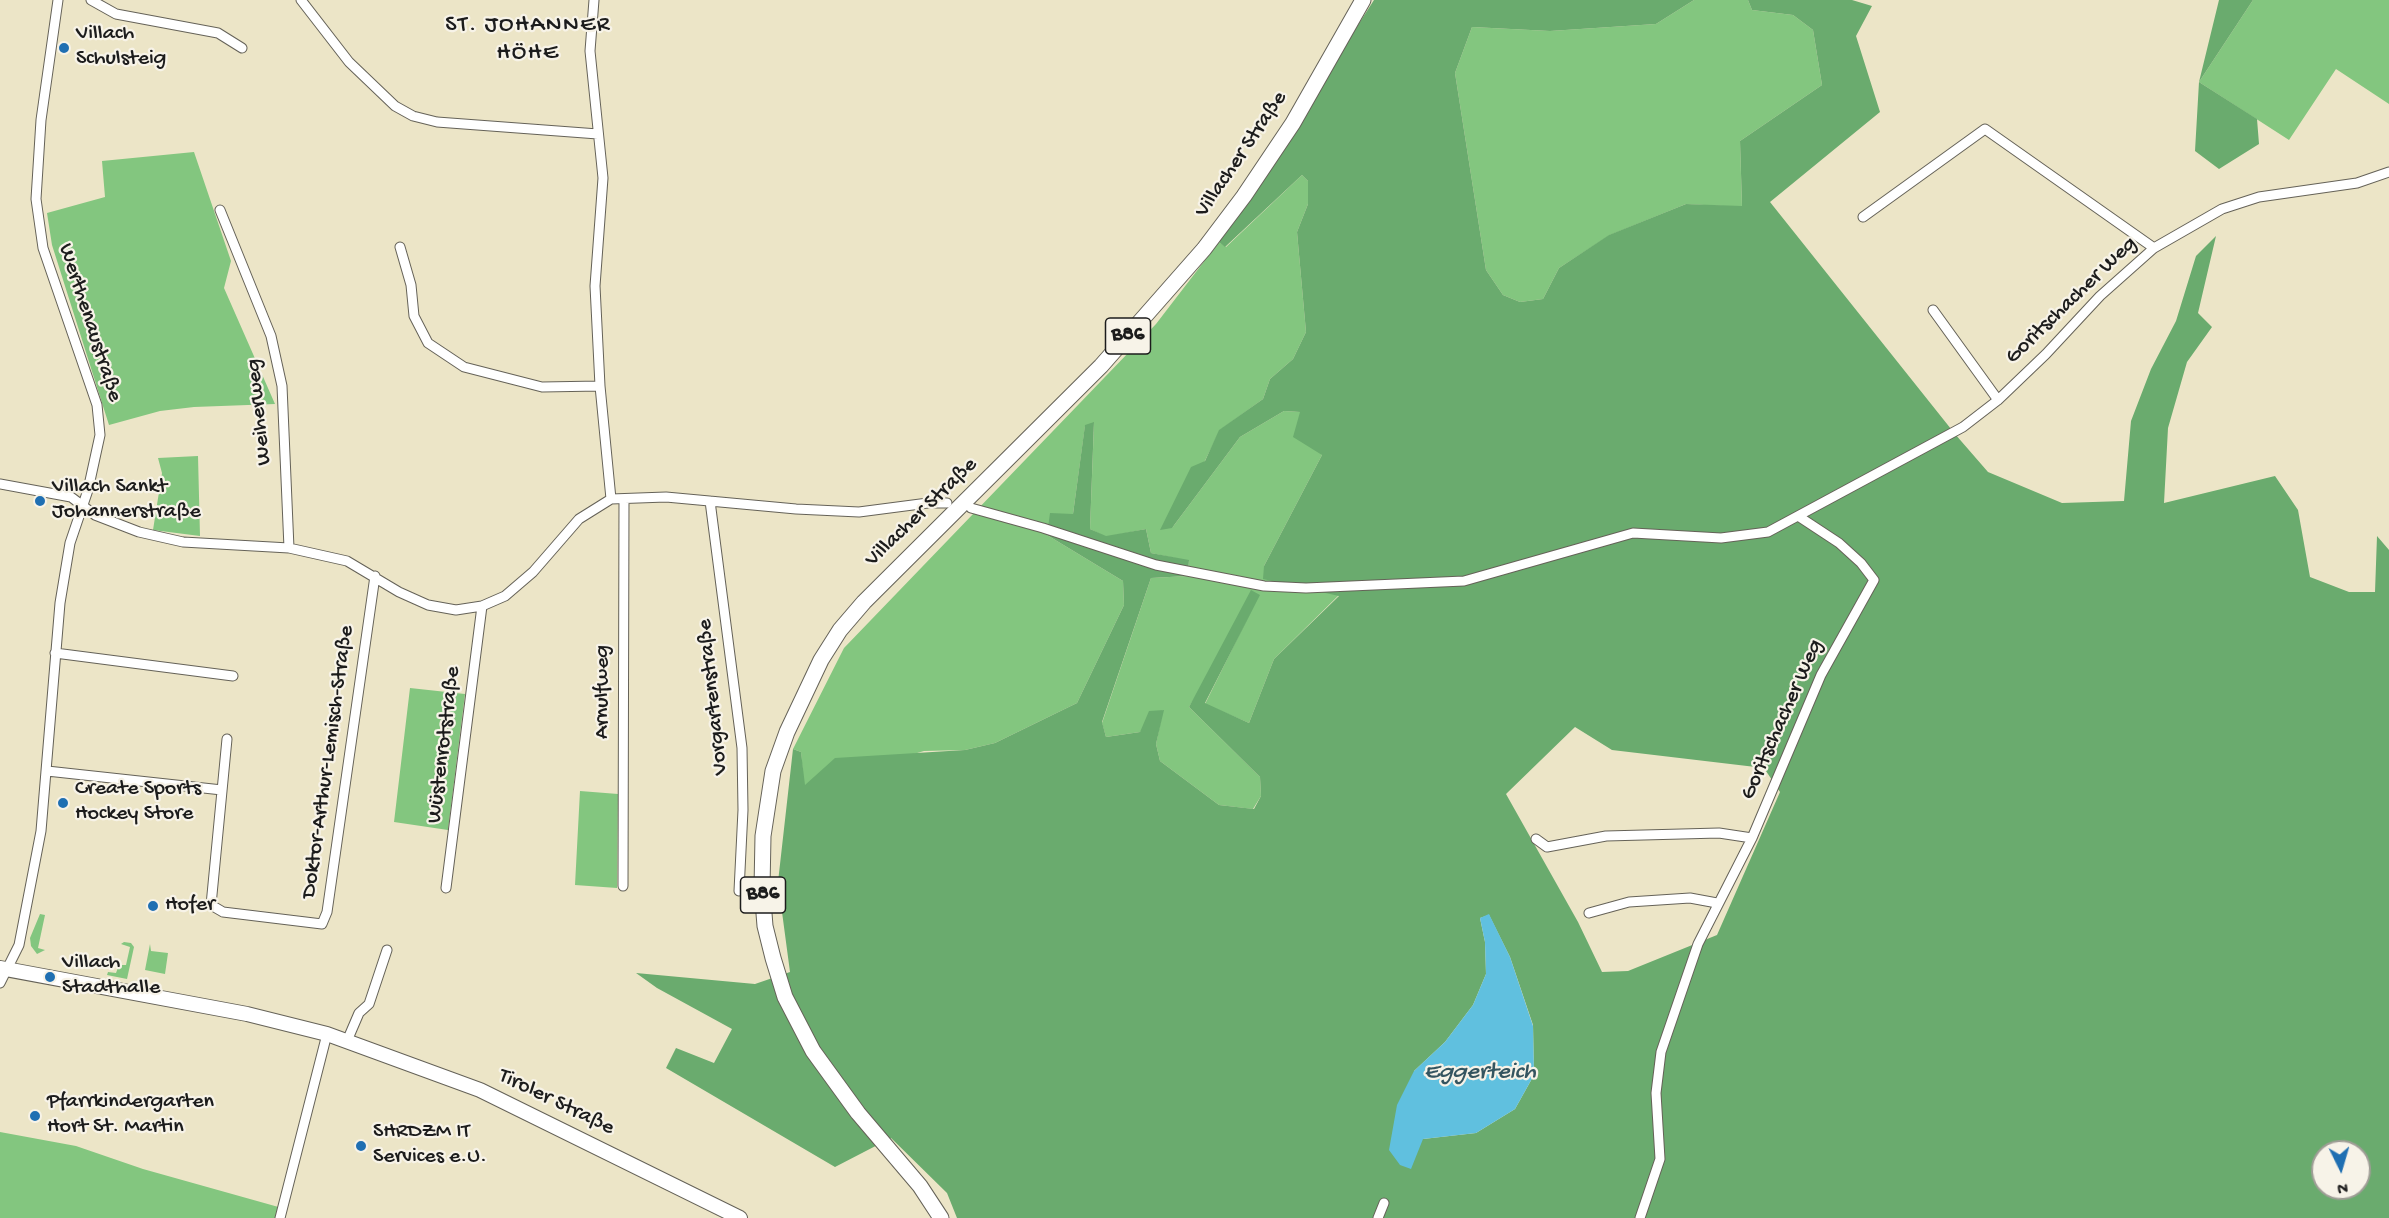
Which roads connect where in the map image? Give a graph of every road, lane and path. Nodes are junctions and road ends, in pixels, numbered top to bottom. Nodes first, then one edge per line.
1 (58, 0) edge
2 (91, 0) edge
3 (301, 0) edge
4 (594, 0) edge
5 (1364, 0) edge
6 (242, 48) dead end
7 (598, 134) junction
8 (2389, 172) edge
9 (220, 210) dead end
10 (1863, 217) dead end
11 (400, 247) dead end
12 (2154, 249) junction
13 (1934, 310) dead end
14 (600, 386) junction
15 (1998, 400) junction
16 (0, 483) edge
17 (611, 499) junction
18 (624, 499) junction
19 (710, 501) junction
20 (947, 503) dead end
21 (83, 507) junction
22 (971, 508) dead end
23 (1798, 516) junction
24 (289, 548) junction
25 (375, 576) junction
26 (482, 606) junction
27 (55, 653) junction
28 (233, 676) dead end
29 (227, 739) dead end
30 (47, 771) junction
31 (222, 789) junction
32 (1752, 838) junction
33 (1536, 840) dead end
34 (623, 885) dead end
35 (446, 888) dead end
36 (739, 891) dead end
37 (1717, 903) junction
38 (1589, 913) dead end
39 (387, 950) dead end
40 (3, 969) edge
41 (0, 983) edge
42 (327, 1034) junction
43 (347, 1041) junction
44 (920, 1185) junction
45 (1384, 1203) dead end
46 (280, 1218) edge
47 (740, 1218) edge
48 (941, 1218) edge
49 (950, 1218) edge
50 (1378, 1218) edge
51 (1640, 1218) edge

1 - 21 street, Werthenaustraße
2 - 6 street
3 - 7 street
4 - 7 street
5 - 44 main road, Villacher Straße / B86
7 - 14 street
8 - 12 street, Goritschacher Weg
9 - 24 street, Weiherweg
10 - 12 street
11 - 14 street
12 - 15 street, Goritschacher Weg
13 - 15 street
14 - 17 street
15 - 23 street, Goritschacher Weg
16 - 21 street
17 - 18 street
17 - 26 street
18 - 19 street
18 - 34 street, Arnulfweg
19 - 20 street
19 - 36 street, Vorgartenstraße
21 - 24 street
21 - 27 street, Werthenaustraße
22 - 23 street, Goritschacher Weg
23 - 32 street, Goritschacher Weg
24 - 25 street
25 - 26 street
25 - 31 street, Doktor-Arthur-Lemisch-Straße
26 - 35 street, Wüstenrotstraße
27 - 28 street
27 - 30 street, Werthenaustraße
29 - 31 street
30 - 31 street
30 - 40 street, Werthenaustraße
32 - 33 street
32 - 37 street, Goritschacher Weg
37 - 38 street
37 - 51 street, Goritschacher Weg
39 - 43 street
40 - 41 street, Werthenaustraße
40 - 42 main road, Tiroler Straße
42 - 43 main road, Tiroler Straße
42 - 46 street
43 - 47 main road, Tiroler Straße
44 - 48 main road, B86
44 - 49 main road, B86
45 - 50 street

